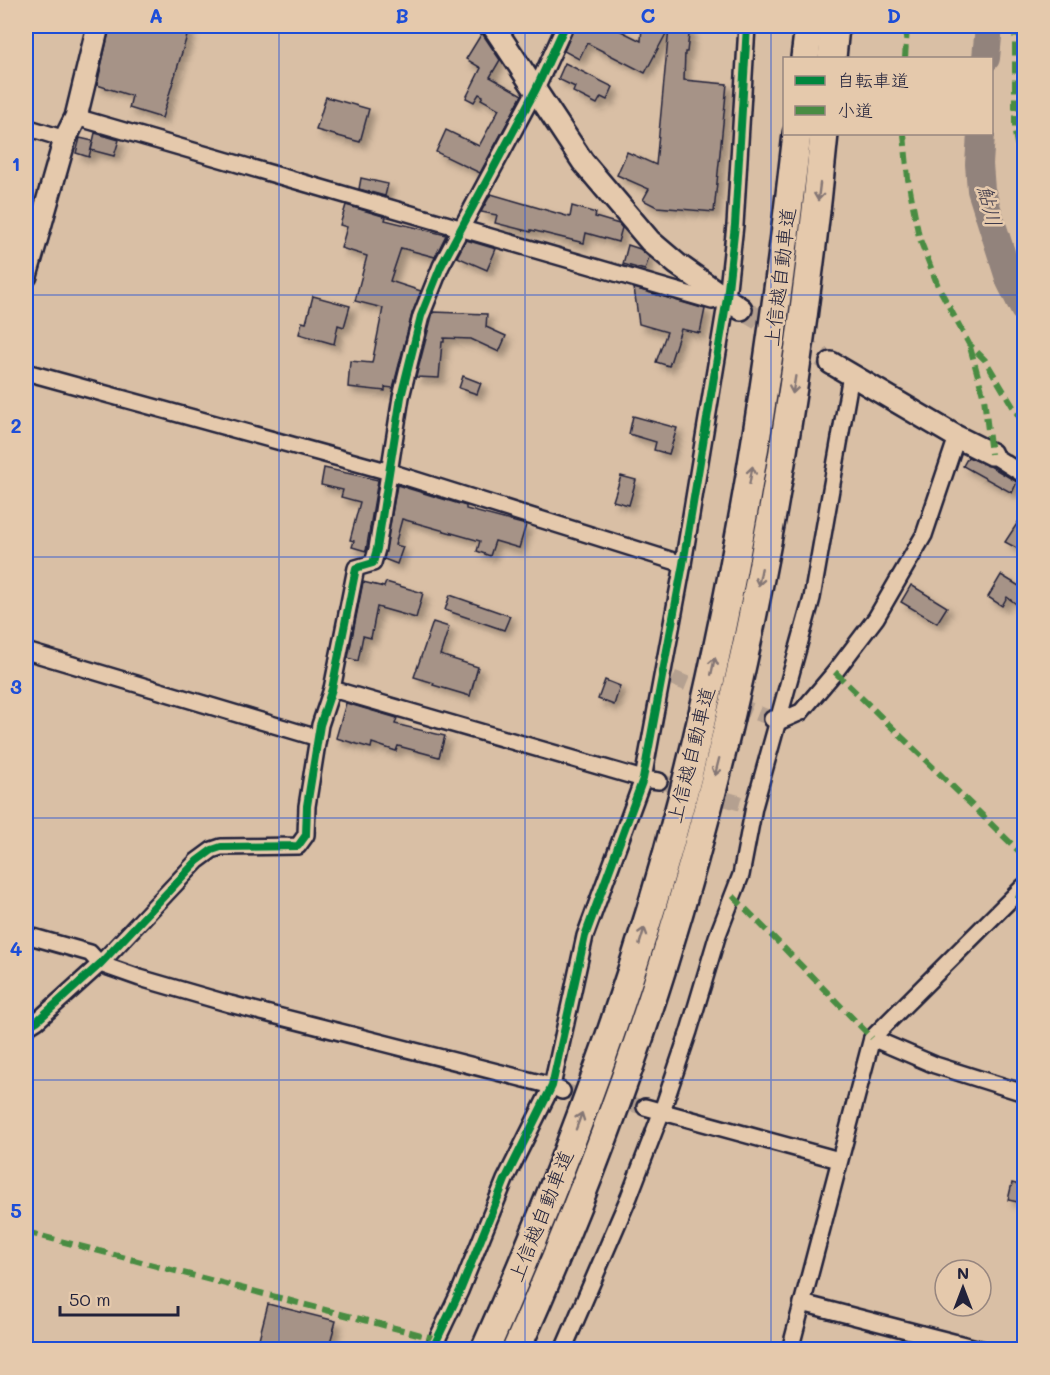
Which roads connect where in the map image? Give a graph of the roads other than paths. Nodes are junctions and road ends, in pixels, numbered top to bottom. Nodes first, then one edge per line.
1 (98, 26) edge
2 (493, 26) edge
3 (565, 26) edge
4 (747, 26) edge
5 (809, 26) edge
6 (835, 26) edge
7 (806, 57) edge
8 (832, 57) edge
9 (536, 88) junction
10 (76, 117) junction
11 (26, 127) edge
12 (797, 135) edge
13 (825, 135) edge
14 (65, 138) junction
15 (460, 229) junction
16 (26, 276) edge
17 (734, 304) junction
18 (831, 363) tunnel mouth
19 (26, 372) edge
20 (851, 375) junction
21 (957, 437) junction
22 (991, 454) joint
23 (390, 472) junction
24 (1024, 475) edge
25 (682, 564) junction
26 (26, 651) edge
27 (332, 689) junction
28 (775, 721) junction
29 (318, 738) junction
30 (643, 779) junction
31 (659, 781) tunnel mouth
32 (1024, 886) edge
33 (26, 935) edge
34 (100, 964) junction
35 (26, 1028) edge
36 (872, 1038) junction
37 (557, 1089) junction
38 (1024, 1093) edge
39 (645, 1107) tunnel mouth
40 (662, 1111) junction
41 (839, 1160) junction
42 (801, 1303) junction
43 (432, 1350) edge
44 (485, 1350) edge
45 (516, 1350) edge
46 (562, 1350) edge
47 (790, 1350) edge
48 (984, 1350) edge

1 - 10 street
2 - 9 street
3 - 9 street
4 - 17 street
5 - 7 highway
6 - 8 highway
9 - 15 street
9 - 17 street
10 - 14 street
10 - 15 street
11 - 14 street
44 -> 12 highway, 上信越自動車道
13 -> 45 highway, 上信越自動車道
14 - 16 street
15 - 17 street
15 - 23 street
17 - 25 street
18 - 20 street
19 - 23 street
20 - 21 street
20 - 28 street
21 - 22 street
21 - 28 street
22 - 24 street
23 - 25 street
23 - 27 street
25 - 30 street
26 - 29 street
27 - 29 street
27 - 30 street
28 - 40 street
29 - 34 street
30 - 31 street
30 - 37 street
32 - 36 street
33 - 34 street
34 - 35 street
34 - 37 street
36 - 38 street
36 - 41 street
37 - 43 street
39 - 40 street
40 - 41 street
40 - 46 street
41 - 42 street
42 - 47 street
42 - 48 street

